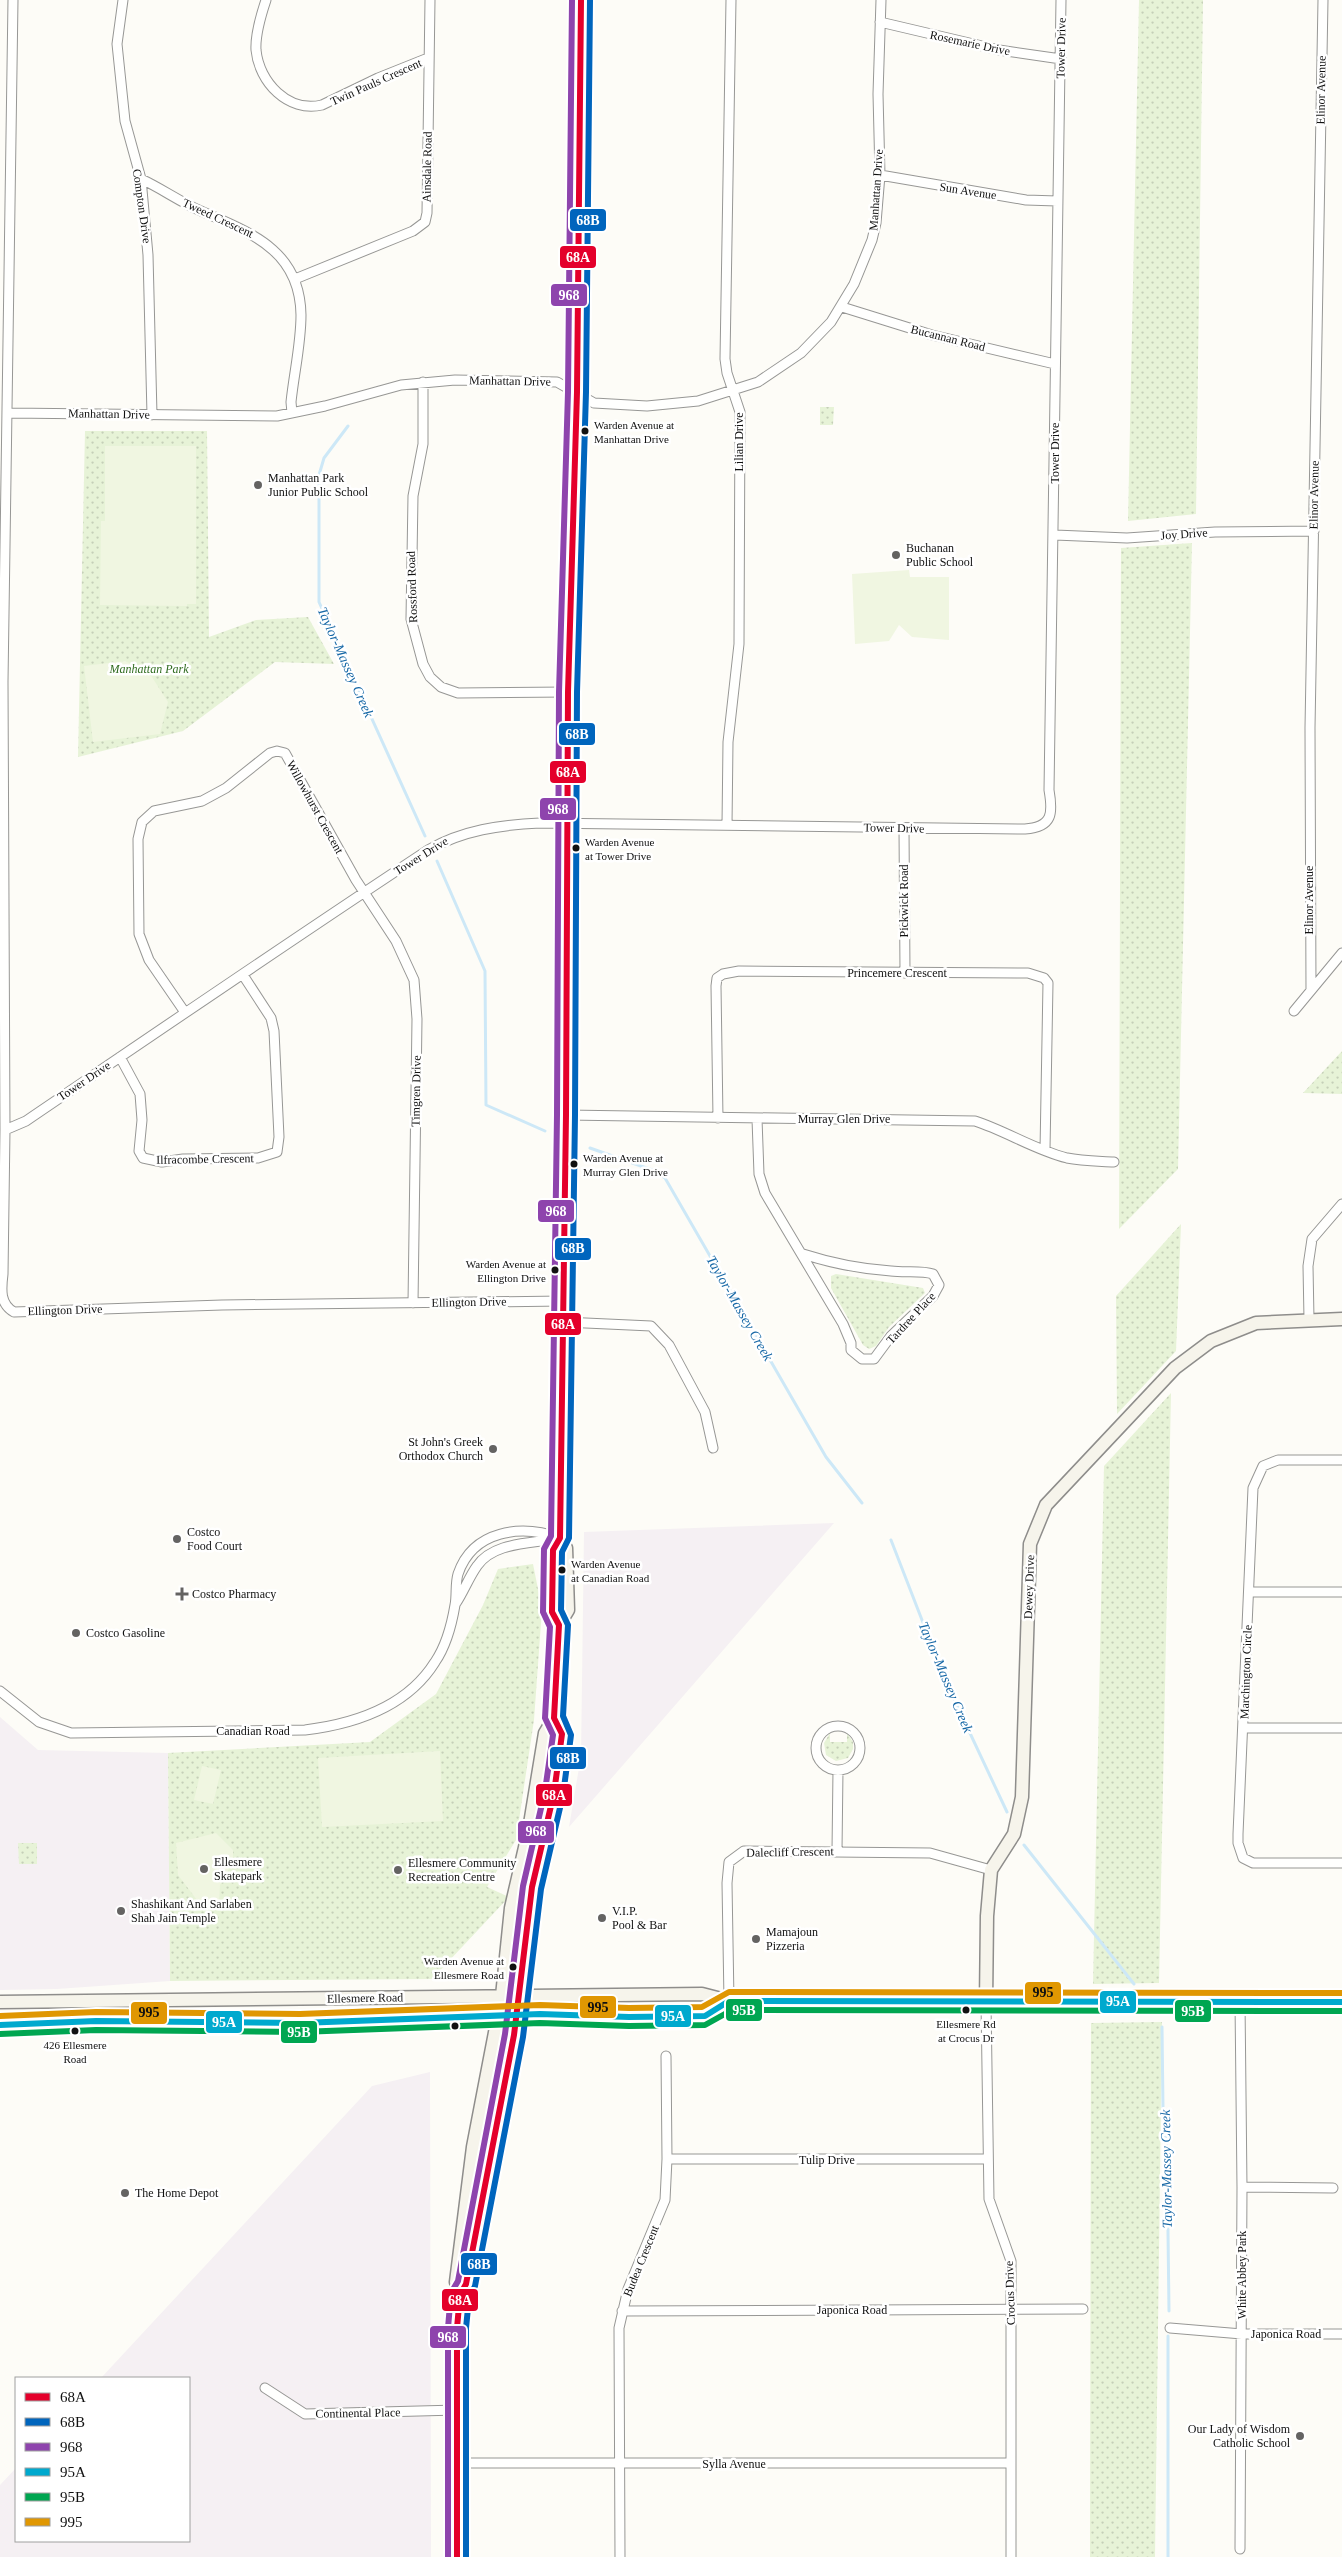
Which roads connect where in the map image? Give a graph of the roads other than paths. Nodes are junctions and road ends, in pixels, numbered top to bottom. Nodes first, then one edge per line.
1 (13, 0) edge
2 (123, 0) edge
3 (266, 0) edge
4 (430, 0) edge
5 (582, 0) edge
6 (731, 0) edge
7 (881, 0) edge
8 (1061, 0) edge
9 (1322, 0) edge
10 (880, 22) junction
11 (428, 58) junction
12 (1060, 59) junction
13 (880, 175) junction
14 (140, 179) junction
15 (1057, 201) junction
16 (295, 279) junction
17 (842, 307) junction
18 (1055, 364) junction
19 (423, 382) junction
20 (734, 390) junction
21 (577, 392) junction
22 (9, 414) junction
23 (292, 414) junction
24 (152, 415) junction
25 (1314, 531) junction
26 (1055, 535) junction
27 (568, 692) junction
28 (569, 824) junction
29 (727, 825) junction
30 (904, 828) junction
31 (366, 891) junction
32 (1342, 953) edge
33 (905, 973) junction
34 (243, 975) junction
35 (1310, 990) junction
36 (184, 1011) junction
37 (1294, 1011) dead end
38 (120, 1057) junction
39 (566, 1115) junction
40 (718, 1118) junction
41 (758, 1119) junction
42 (5, 1130) junction
43 (1045, 1150) junction
44 (1114, 1162) dead end
45 (1342, 1204) edge
46 (803, 1254) junction
47 (563, 1301) junction
48 (413, 1303) junction
49 (1309, 1319) junction
50 (1342, 1319) edge
51 (564, 1322) junction
52 (713, 1448) dead end
53 (1342, 1460) edge
54 (560, 1538) junction
55 (1249, 1592) junction
56 (1342, 1592) edge
57 (456, 1604) junction
58 (0, 1691) edge
59 (554, 1718) junction
60 (1244, 1728) junction
61 (1342, 1728) edge
62 (838, 1770) junction
63 (837, 1851) junction
64 (1342, 1863) edge
65 (991, 1870) junction
66 (519, 1995) junction
67 (502, 1996) junction
68 (729, 2001) junction
69 (1240, 2001) junction
70 (0, 2002) edge
71 (96, 2002) junction
72 (1342, 2002) edge
73 (986, 2003) junction
74 (516, 2015) junction
75 (498, 2016) junction
76 (96, 2021) junction
77 (0, 2025) edge
78 (666, 2056) dead end
79 (668, 2159) junction
80 (987, 2159) junction
81 (1242, 2187) junction
82 (1333, 2188) dead end
83 (460, 2295) junction
84 (1011, 2309) junction
85 (1083, 2309) dead end
86 (622, 2311) junction
87 (1170, 2328) dead end
88 (1242, 2334) junction
89 (1342, 2334) edge
90 (265, 2388) dead end
91 (457, 2410) junction
92 (1010, 2463) junction
93 (458, 2464) junction
94 (620, 2464) junction
95 (1240, 2549) dead end
96 (457, 2557) edge
97 (620, 2557) edge
98 (1011, 2557) edge

1 - 22 street, Ellington Drive
2 - 14 street, Compton Drive
3 - 11 street, Twin Pauls Crescent
4 - 11 street, Ainsdale Road
5 - 21 main road
6 - 20 street, Lilian Drive
7 - 10 street, Manhattan Drive
8 - 12 street, Tower Drive
9 - 25 street, Elinor Avenue
10 - 12 street, Rosemarie Drive
10 - 13 street, Manhattan Drive
11 - 16 street, Ainsdale Road
12 - 15 street, Tower Drive
13 - 15 street, Sun Avenue
13 - 17 street, Manhattan Drive
14 - 16 street, Tweed Crescent
14 - 24 street, Compton Drive
15 - 18 street, Tower Drive
16 - 23 street, Tweed Crescent
17 - 18 street, Bucannan Road
17 - 20 street, Manhattan Drive
18 - 26 street, Tower Drive
19 - 21 street, Manhattan Drive
19 - 23 street, Manhattan Drive
19 - 27 street, Rossford Road
20 - 21 street, Manhattan Drive
20 - 29 street, Lilian Drive
21 - 27 main road
22 - 24 street, Manhattan Drive
22 - 42 street, Ellington Drive
23 - 24 street, Manhattan Drive
25 - 26 street, Joy Drive
25 - 35 street, Elinor Avenue
26 - 30 street, Tower Drive
27 - 28 main road
28 - 29 street, Tower Drive
28 - 31 street, Tower Drive
28 - 39 main road
29 - 30 street, Tower Drive
30 - 33 street, Pickwick Road
31 - 34 street, Tower Drive
31 - 36 street, Willowhurst Crescent
31 - 48 street, Timgren Drive
32 - 35 street
33 - 40 street, Princemere Crescent
33 - 43 street, Princemere Crescent
34 - 36 street, Tower Drive
34 - 38 street, Ilfracombe Crescent
35 - 37 street
36 - 38 street, Tower Drive
38 - 42 street, Tower Drive
39 - 40 street, Murray Glen Drive
39 - 47 main road
40 - 41 street, Murray Glen Drive
41 - 43 street, Murray Glen Drive
41 - 46 street, Tardree Place
42 - 48 street, Ellington Drive
43 - 44 street, Murray Glen Drive
45 - 49 street
46 - 46 street, Tardree Place
47 - 48 street, Ellington Drive
47 - 51 main road
49 - 50 main road, Dewey Drive
49 - 65 main road, Dewey Drive
51 - 52 street
51 - 54 main road
53 - 55 street, Marchington Circle
54 - 57 street, Canadian Road
54 - 57 street, Canadian Road
54 - 59 main road
55 - 56 street
55 - 60 street, Marchington Circle
57 - 58 street, Canadian Road
59 - 66 main road
59 - 67 main road
60 - 61 street
60 - 64 street, Marchington Circle
62 - 62 street
62 - 63 street
63 - 65 street, Dalecliff Crescent
63 - 68 street, Dalecliff Crescent
65 - 73 main road, Dewey Drive
66 - 67 main road, Ellesmere Road
66 - 68 main road, Ellesmere Road
66 - 74 main road
67 - 71 main road, Ellesmere Road
67 - 75 main road
68 - 73 main road, Ellesmere Road
68 - 74 main road, Ellesmere Road
69 - 72 main road, Ellesmere Road
69 - 73 main road, Ellesmere Road
69 - 81 street, White Abbey Park
70 - 71 main road, Ellesmere Road
71 - 76 main road
73 - 80 street, Crocus Drive
74 - 75 main road, Ellesmere Road
74 - 83 main road
75 - 76 main road, Ellesmere Road
75 - 83 main road
76 - 77 main road, Ellesmere Road
78 - 79 street, Budea Crescent
79 - 80 street, Tulip Drive
79 - 86 street, Budea Crescent
80 - 84 street, Crocus Drive
81 - 82 street
81 - 88 street, White Abbey Park
83 - 91 main road
84 - 85 street, Japonica Road
84 - 86 street, Japonica Road
84 - 92 street, Crocus Drive
86 - 94 street, Budea Crescent
87 - 88 street, Japonica Road
88 - 89 street, Japonica Road
88 - 95 street, White Abbey Park
90 - 91 street, Continental Place
91 - 93 main road
92 - 94 street, Sylla Avenue
92 - 98 street, Crocus Drive
93 - 94 street, Sylla Avenue
93 - 96 main road
94 - 97 street, Budea Crescent

